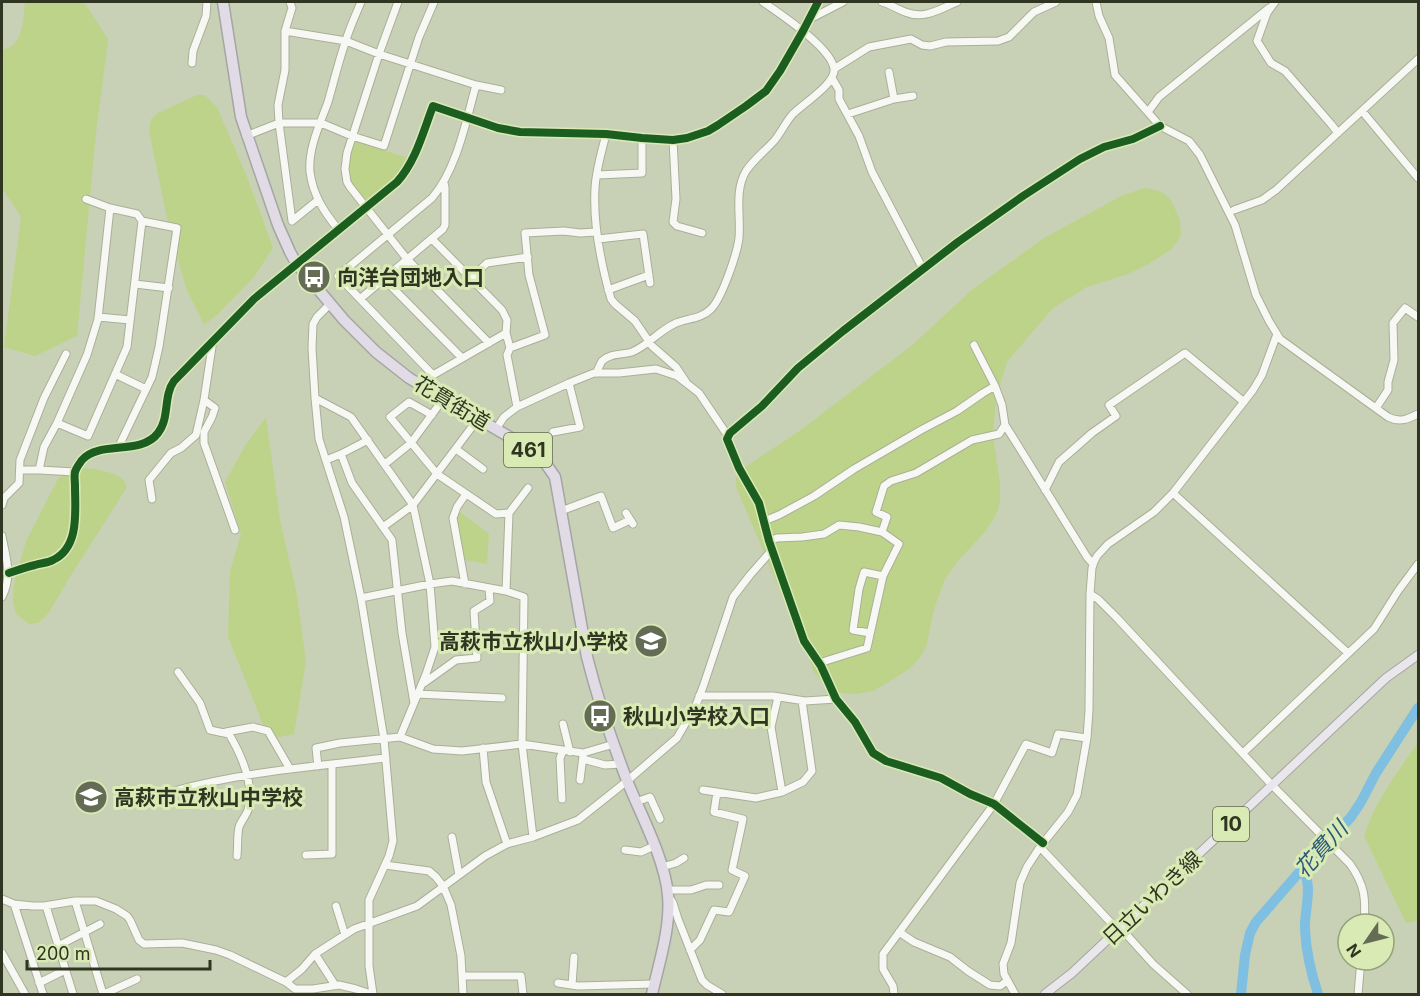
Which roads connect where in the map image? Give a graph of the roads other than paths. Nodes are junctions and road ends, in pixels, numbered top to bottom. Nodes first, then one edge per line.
1 (207, 2) edge
2 (223, 2) edge
3 (290, 2) edge
4 (361, 2) edge
5 (398, 2) edge
6 (434, 2) edge
7 (763, 2) edge
8 (818, 2) edge
9 (843, 2) edge
10 (882, 2) edge
11 (957, 2) edge
12 (1056, 2) edge
13 (1096, 2) edge
14 (1274, 3) edge
15 (808, 20) junction
16 (285, 31) junction
17 (803, 31) junction
18 (346, 41) junction
19 (379, 54) junction
20 (1419, 59) edge
21 (192, 63) dead end
22 (410, 64) junction
23 (834, 69) junction
24 (889, 72) dead end
25 (832, 78) junction
26 (476, 85) junction
27 (501, 90) dead end
28 (912, 96) dead end
29 (894, 99) junction
30 (1362, 111) junction
31 (1148, 112) junction
32 (848, 114) junction
33 (467, 117) junction
34 (279, 123) junction
35 (321, 123) junction
36 (1160, 126) junction
37 (1338, 133) junction
38 (606, 134) junction
39 (246, 136) junction
40 (352, 136) junction
41 (642, 138) junction
42 (673, 140) junction
43 (597, 175) junction
44 (1419, 178) edge
45 (444, 183) junction
46 (86, 199) dead end
47 (318, 200) junction
48 (110, 207) junction
49 (365, 207) junction
50 (1234, 210) dead end
51 (142, 221) junction
52 (338, 229) junction
53 (702, 233) dead end
54 (388, 235) junction
55 (597, 236) junction
56 (432, 239) junction
57 (528, 257) junction
58 (407, 259) junction
59 (296, 263) junction
60 (923, 269) junction
61 (471, 278) junction
62 (384, 279) junction
63 (135, 284) junction
64 (169, 288) junction
65 (608, 290) junction
66 (360, 299) junction
67 (330, 304) junction
68 (98, 317) junction
69 (1418, 317) edge
70 (130, 320) junction
71 (506, 333) junction
72 (1277, 334) junction
73 (213, 340) junction
74 (648, 341) junction
75 (489, 343) junction
76 (974, 345) dead end
77 (510, 348) junction
78 (66, 354) dead end
79 (462, 358) junction
80 (596, 373) junction
81 (115, 374) junction
82 (569, 382) junction
83 (686, 382) junction
84 (995, 386) junction
85 (146, 389) junction
86 (315, 398) junction
87 (444, 398) junction
88 (204, 400) junction
89 (1244, 402) junction
90 (517, 407) junction
91 (1376, 408) junction
92 (1419, 414) edge
93 (432, 415) junction
94 (478, 419) junction
95 (57, 423) junction
96 (1005, 424) junction
97 (496, 429) junction
98 (553, 432) dead end
99 (728, 436) junction
100 (368, 440) junction
101 (411, 443) junction
102 (118, 448) junction
103 (456, 449) junction
104 (341, 454) junction
105 (326, 460) junction
106 (385, 464) junction
107 (483, 469) dead end
108 (20, 470) junction
109 (39, 470) junction
110 (75, 472) junction
111 (437, 474) junction
112 (528, 488) dead end
113 (1045, 490) junction
114 (1173, 493) junction
115 (466, 494) junction
116 (152, 499) dead end
117 (413, 505) junction
118 (2, 506) edge
119 (561, 511) junction
120 (509, 513) junction
121 (630, 519) dead end
122 (764, 521) junction
123 (383, 527) junction
124 (235, 530) dead end
125 (882, 532) junction
126 (2, 536) edge
127 (769, 541) junction
128 (772, 550) junction
129 (1093, 564) junction
130 (1419, 564) edge
131 (9, 573) junction
132 (883, 576) junction
133 (430, 584) junction
134 (465, 584) junction
135 (489, 588) junction
136 (398, 591) junction
137 (506, 591) junction
138 (1090, 594) junction
139 (2, 597) edge
140 (362, 598) junction
141 (870, 633) junction
142 (1348, 653) junction
143 (1419, 655) edge
144 (819, 663) junction
145 (178, 672) dead end
146 (422, 684) junction
147 (417, 694) junction
148 (699, 696) junction
149 (778, 697) junction
150 (502, 698) dead end
151 (836, 699) junction
152 (802, 700) junction
153 (414, 703) junction
154 (563, 724) dead end
155 (224, 733) junction
156 (400, 737) junction
157 (1087, 738) junction
158 (384, 739) junction
159 (522, 744) junction
160 (614, 744) junction
161 (483, 748) junction
162 (567, 752) junction
163 (1243, 753) junction
164 (583, 756) junction
165 (386, 758) junction
166 (332, 764) junction
167 (621, 764) junction
168 (318, 766) junction
169 (290, 769) junction
170 (247, 775) junction
171 (580, 780) dead end
172 (627, 781) junction
173 (1272, 785) junction
174 (703, 790) dead end
175 (174, 791) dead end
176 (717, 792) junction
177 (782, 792) junction
178 (562, 799) dead end
179 (636, 802) junction
180 (994, 804) junction
181 (660, 819) dead end
182 (452, 837) dead end
183 (533, 837) junction
184 (507, 844) junction
185 (1041, 845) junction
186 (654, 846) junction
187 (625, 850) dead end
188 (306, 855) dead end
189 (237, 856) dead end
190 (684, 858) dead end
191 (385, 865) junction
192 (662, 867) junction
193 (459, 875) junction
194 (719, 885) dead end
195 (443, 886) junction
196 (668, 892) junction
197 (2, 899) edge
198 (75, 901) junction
199 (14, 904) junction
200 (46, 906) junction
201 (336, 906) dead end
202 (1365, 912) edge
203 (370, 923) junction
204 (100, 924) dead end
205 (1119, 929) junction
206 (84, 932) junction
207 (899, 932) junction
208 (345, 935) junction
209 (58, 946) junction
210 (690, 950) junction
211 (2, 953) edge
212 (315, 954) junction
213 (574, 957) dead end
214 (65, 970) junction
215 (1360, 972) edge
216 (462, 976) junction
217 (137, 979) dead end
218 (1007, 981) junction
219 (286, 982) junction
220 (39, 983) junction
221 (558, 983) dead end
222 (335, 985) junction
223 (572, 985) junction
224 (120, 987) junction
225 (653, 989) edge
226 (25, 994) edge
227 (43, 994) edge
228 (73, 994) edge
229 (103, 994) edge
230 (124, 994) edge
231 (371, 994) edge
232 (463, 994) edge
233 (523, 994) edge
234 (722, 994) edge
235 (894, 994) edge
236 (1015, 994) edge
237 (1045, 994) edge
238 (1187, 994) edge
239 (1358, 994) edge

1 - 21 street
2 - 39 highway, 花貫街道 / 461
3 - 16 street
4 - 18 street
5 - 19 street
6 - 22 street
7 - 17 street
8 - 15 street
9 - 15 street
10 - 11 street
12 - 23 street
13 - 31 street
14 - 31 street
14 - 37 street
15 - 17 street
16 - 18 street
16 - 34 street
17 - 23 street
17 - 42 street
18 - 19 street
18 - 35 street
19 - 22 street
19 - 40 street
20 - 30 street
22 - 26 street
22 - 40 street
23 - 25 street
24 - 29 street
25 - 32 street
25 - 74 street
26 - 27 street
26 - 33 street
28 - 29 street
29 - 32 street
30 - 37 street
30 - 44 street
31 - 36 street
32 - 60 street
33 - 38 street
33 - 45 street
33 - 49 street
34 - 35 street
34 - 39 street
34 - 47 street
35 - 40 street
35 - 47 street
36 - 60 street
36 - 72 street
37 - 50 street
38 - 41 street
38 - 43 street
39 - 59 highway, 花貫街道 / 461
40 - 49 street
41 - 42 street
41 - 43 street
42 - 53 street
43 - 55 street
45 - 54 street
45 - 56 street
46 - 48 street
47 - 52 street
48 - 51 street
48 - 68 street
49 - 52 street
49 - 54 street
51 - 63 street
51 - 64 street
52 - 59 street
54 - 58 street
54 - 66 street
55 - 57 street
55 - 65 street
55 - 65 street
56 - 58 street
56 - 61 street
57 - 61 street
57 - 77 street
58 - 62 street
58 - 75 street
59 - 67 highway, 花貫街道 / 461
59 - 73 street
60 - 99 street
61 - 71 street
62 - 66 street
62 - 79 street
63 - 64 street
63 - 70 street
64 - 85 street
65 - 74 street
66 - 79 street
67 - 86 street
67 - 87 highway, 花貫街道 / 461
68 - 70 street
68 - 95 street
69 - 91 street
70 - 81 street
71 - 75 street
71 - 77 street
72 - 89 street
72 - 91 street
73 - 88 street
73 - 102 street
74 - 80 street
74 - 83 street
75 - 79 street
76 - 84 street
77 - 90 street
78 - 108 street
80 - 82 street
80 - 83 street
81 - 85 street
81 - 95 street
82 - 90 street
82 - 98 street
83 - 99 street
84 - 96 street
84 - 122 street
85 - 102 street
86 - 100 street
86 - 105 street
87 - 93 street
87 - 94 highway, 花貫街道 / 461
88 - 116 street
88 - 124 street
89 - 113 street
89 - 114 street
90 - 97 street
91 - 92 street
93 - 101 street
93 - 101 street
94 - 97 highway, 花貫街道 / 461
94 - 103 street
95 - 109 street
96 - 113 street
96 - 125 street
97 - 119 highway, 花貫街道 / 461
99 - 122 street
100 - 104 street
100 - 106 street
101 - 106 street
101 - 111 street
102 - 110 street
103 - 107 street
103 - 111 street
104 - 105 street
104 - 123 street
105 - 140 street
106 - 117 street
108 - 109 street
108 - 118 street
109 - 110 street
110 - 131 street
111 - 115 street
111 - 117 street
112 - 120 street
113 - 129 street
114 - 129 street
114 - 142 street
115 - 120 street
115 - 134 street
117 - 123 street
117 - 133 street
119 - 121 street
119 - 160 highway, 花貫街道 / 461
120 - 137 street
122 - 127 street
123 - 136 street
125 - 127 street
125 - 132 street
126 - 131 street
127 - 128 street
128 - 144 street
128 - 148 street
129 - 138 street
130 - 142 street
131 - 139 street
132 - 141 street
132 - 141 street
133 - 134 street
133 - 136 street
133 - 146 street
134 - 135 street
135 - 137 street
135 - 146 street
136 - 140 street
136 - 153 street
137 - 159 street
138 - 157 street
138 - 163 street
140 - 158 street
141 - 144 street
142 - 163 street
143 - 173 main road, 日立いわき線 / 10
144 - 151 street
145 - 155 street
146 - 147 street
147 - 150 street
147 - 153 street
148 - 149 street
148 - 172 street
149 - 152 street
149 - 177 street
151 - 152 street
151 - 180 street
152 - 177 street
153 - 156 street
154 - 162 street
155 - 169 street
155 - 170 street
156 - 158 street
156 - 161 street
157 - 180 street
157 - 185 street
158 - 165 street
158 - 168 street
159 - 161 street
159 - 162 street
159 - 183 street
160 - 164 street
160 - 167 highway, 花貫街道 / 461
161 - 184 street
162 - 164 street
162 - 178 street
163 - 173 street
164 - 167 street
164 - 171 street
165 - 166 street
165 - 191 street
166 - 168 street
166 - 188 street
167 - 172 highway, 花貫街道 / 461
168 - 169 street
169 - 170 street
170 - 175 street
170 - 189 street
172 - 179 highway, 花貫街道 / 461
172 - 183 street
173 - 202 street
173 - 205 main road, 日立いわき線 / 10
174 - 176 street
176 - 177 street
176 - 210 street
179 - 181 street
179 - 186 highway, 花貫街道 / 461
180 - 185 street
180 - 207 street
182 - 193 street
183 - 184 street
184 - 193 street
185 - 205 street
185 - 218 street
186 - 187 street
186 - 192 highway, 花貫街道 / 461
190 - 192 street
191 - 195 street
191 - 203 street
192 - 196 highway, 花貫街道 / 461
193 - 195 street
194 - 196 street
195 - 203 street
195 - 216 street
196 - 210 street
196 - 225 highway, 花貫街道 / 461
197 - 199 street
198 - 200 street
198 - 206 street
198 - 219 street
199 - 200 street
199 - 220 street
200 - 209 street
201 - 208 street
203 - 208 street
203 - 231 street
204 - 206 street
205 - 237 main road, 日立いわき線 / 10
205 - 238 street
206 - 209 street
206 - 229 street
207 - 218 street
207 - 235 street
208 - 212 street
209 - 214 street
210 - 234 street
211 - 226 street
212 - 219 street
212 - 222 street
213 - 223 street
214 - 220 street
214 - 228 street
215 - 239 street
216 - 232 street
216 - 233 street
217 - 224 street
218 - 236 street
219 - 222 street
220 - 227 street
221 - 223 street
222 - 231 street
223 - 225 street
224 - 229 street
224 - 230 street

